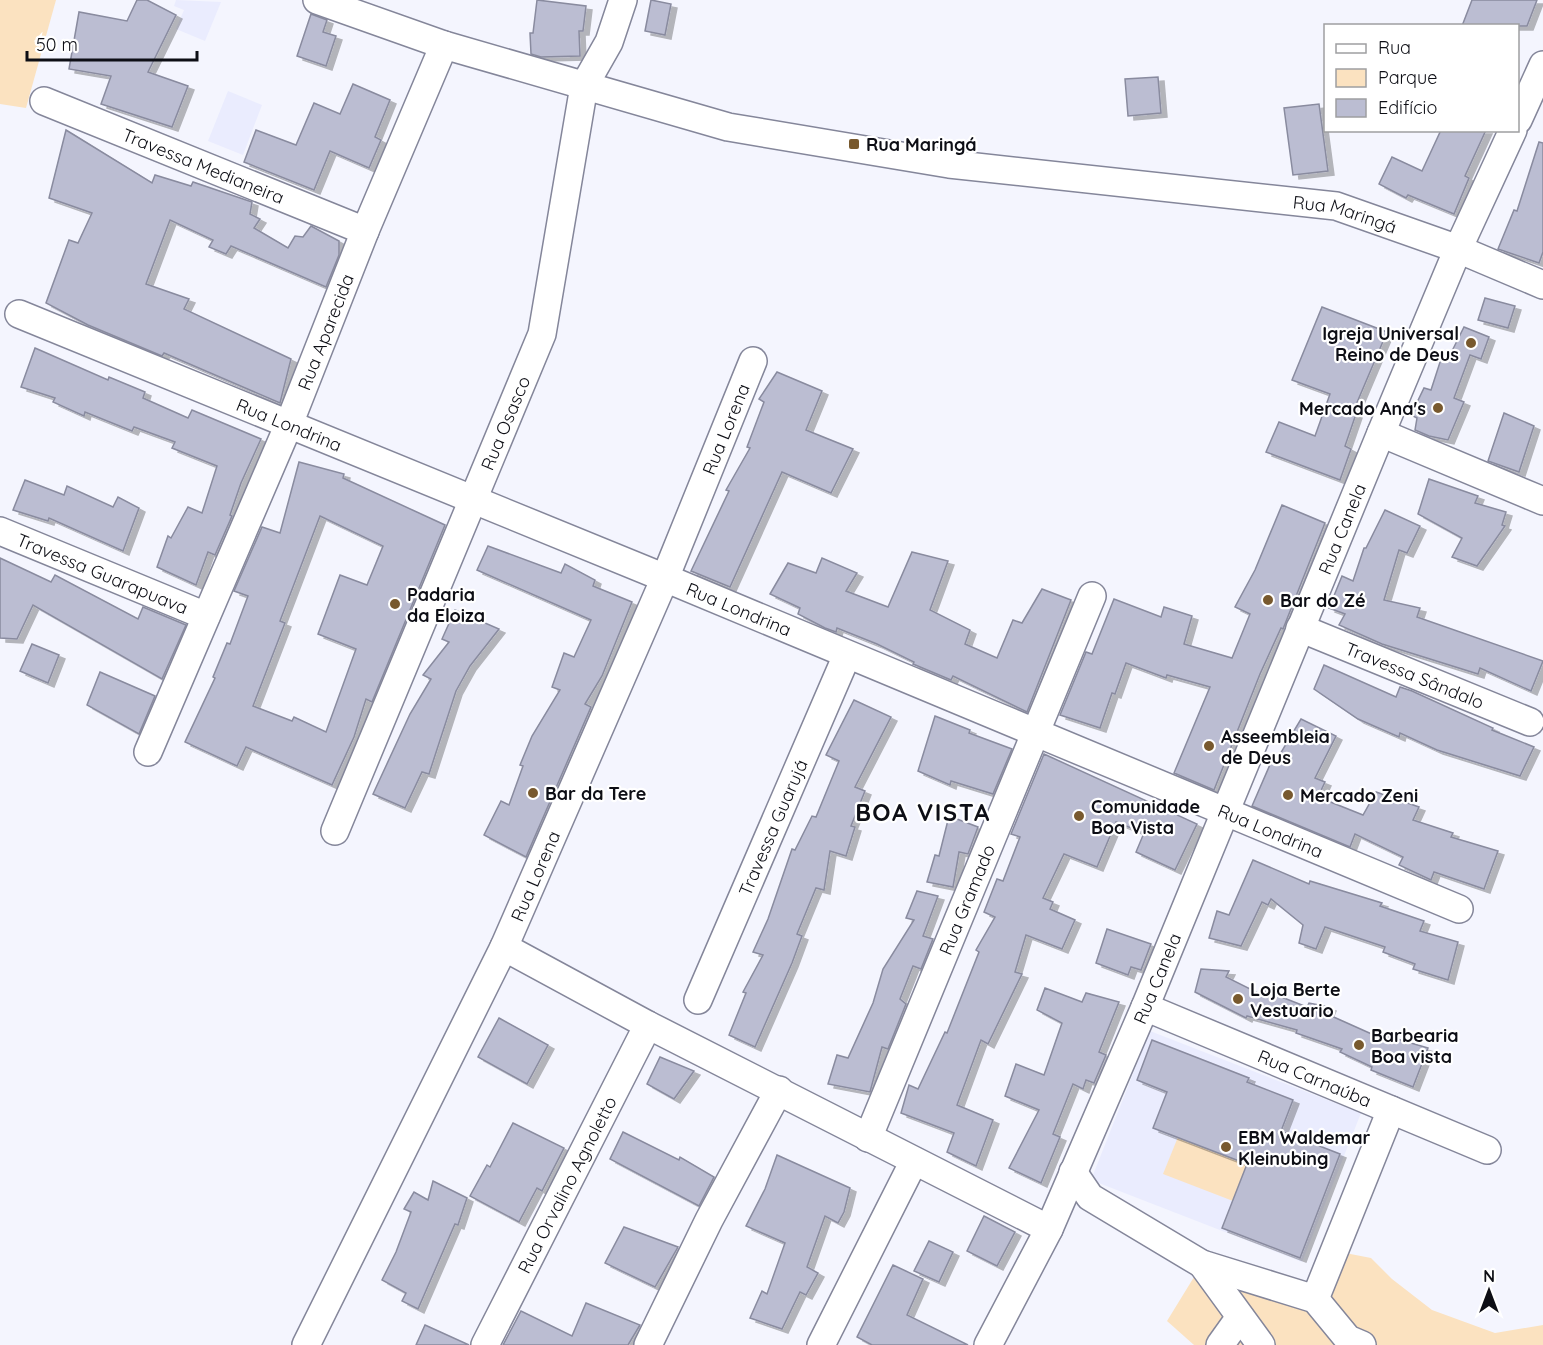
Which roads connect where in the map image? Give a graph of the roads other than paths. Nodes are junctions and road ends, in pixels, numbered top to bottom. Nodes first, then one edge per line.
1 (317, 0) edge
2 (623, 0) edge
3 (444, 45) junction
4 (1543, 65) edge
5 (584, 86) junction
6 (44, 100) dead end
7 (1519, 118) edge
8 (1512, 132) edge
9 (364, 231) junction
10 (1458, 249) junction
11 (1543, 285) edge
12 (19, 314) dead end
13 (753, 361) dead end
14 (289, 424) junction
15 (1381, 433) junction
16 (473, 500) junction
17 (1543, 501) edge
18 (0, 531) edge
19 (665, 578) junction
20 (1092, 596) dead end
21 (206, 616) junction
22 (1300, 628) junction
23 (847, 655) junction
24 (1530, 722) dead end
25 (1034, 734) junction
26 (148, 752) dead end
27 (1224, 810) junction
28 (335, 831) dead end
29 (1459, 909) dead end
30 (504, 947) junction
31 (698, 999) dead end
32 (1145, 1007) junction
33 (648, 1025) junction
34 (779, 1090) junction
35 (1391, 1110) junction
36 (868, 1138) junction
37 (1487, 1150) dead end
38 (914, 1161) junction
39 (1073, 1172) junction
40 (1049, 1229) junction
41 (1202, 1264) junction
42 (1316, 1299) junction
43 (1240, 1317) junction
44 (306, 1345) edge
45 (485, 1345) edge
46 (648, 1345) edge
47 (821, 1345) edge
48 (988, 1345) edge
49 (1220, 1345) edge
50 (1261, 1345) edge
51 (1362, 1345) edge

1 - 3 street, Rua Maringá
2 - 5 street, Rua Osasco
3 - 5 street, Rua Maringá
3 - 9 street, Rua Aparecida
4 - 7 street
5 - 10 street, Rua Maringá
5 - 16 street, Rua Osasco
6 - 9 street, Travessa Medianeira
8 - 10 street, Rua Canela
9 - 14 street, Rua Aparecida
10 - 11 street, Rua Maringá
10 - 15 street, Rua Canela
12 - 14 street, Rua Londrina
13 - 19 street, Rua Lorena
14 - 16 street, Rua Londrina
14 - 21 street, Rua Aparecida
15 - 17 street
15 - 22 street, Rua Canela
16 - 19 street, Rua Londrina
16 - 28 street, Rua Osasco
18 - 21 street, Travessa Guarapuava
19 - 23 street, Rua Londrina
19 - 30 street, Rua Lorena
20 - 25 street, Rua Gramado
21 - 26 street, Rua Aparecida
22 - 24 street, Travessa Sândalo
22 - 27 street, Rua Canela
23 - 25 street, Rua Londrina
23 - 31 street, Travessa Guarujá
25 - 27 street, Rua Londrina
25 - 36 street, Rua Gramado
27 - 29 street, Rua Londrina
27 - 32 street, Rua Canela
30 - 33 street
30 - 44 street, Rua Lorena
32 - 35 street, Rua Carnaúba
32 - 39 street, Rua Canela
33 - 34 street
33 - 45 street, Rua Orvalino Agnoletto
34 - 36 street
34 - 46 street
35 - 37 street, Rua Carnaúba
35 - 42 street
36 - 38 street
38 - 40 street
38 - 47 street
39 - 40 street, Rua Canela
39 - 41 street
40 - 48 street, Rua Canela
41 - 42 street
41 - 43 street
42 - 51 street
43 - 49 street
43 - 50 street

